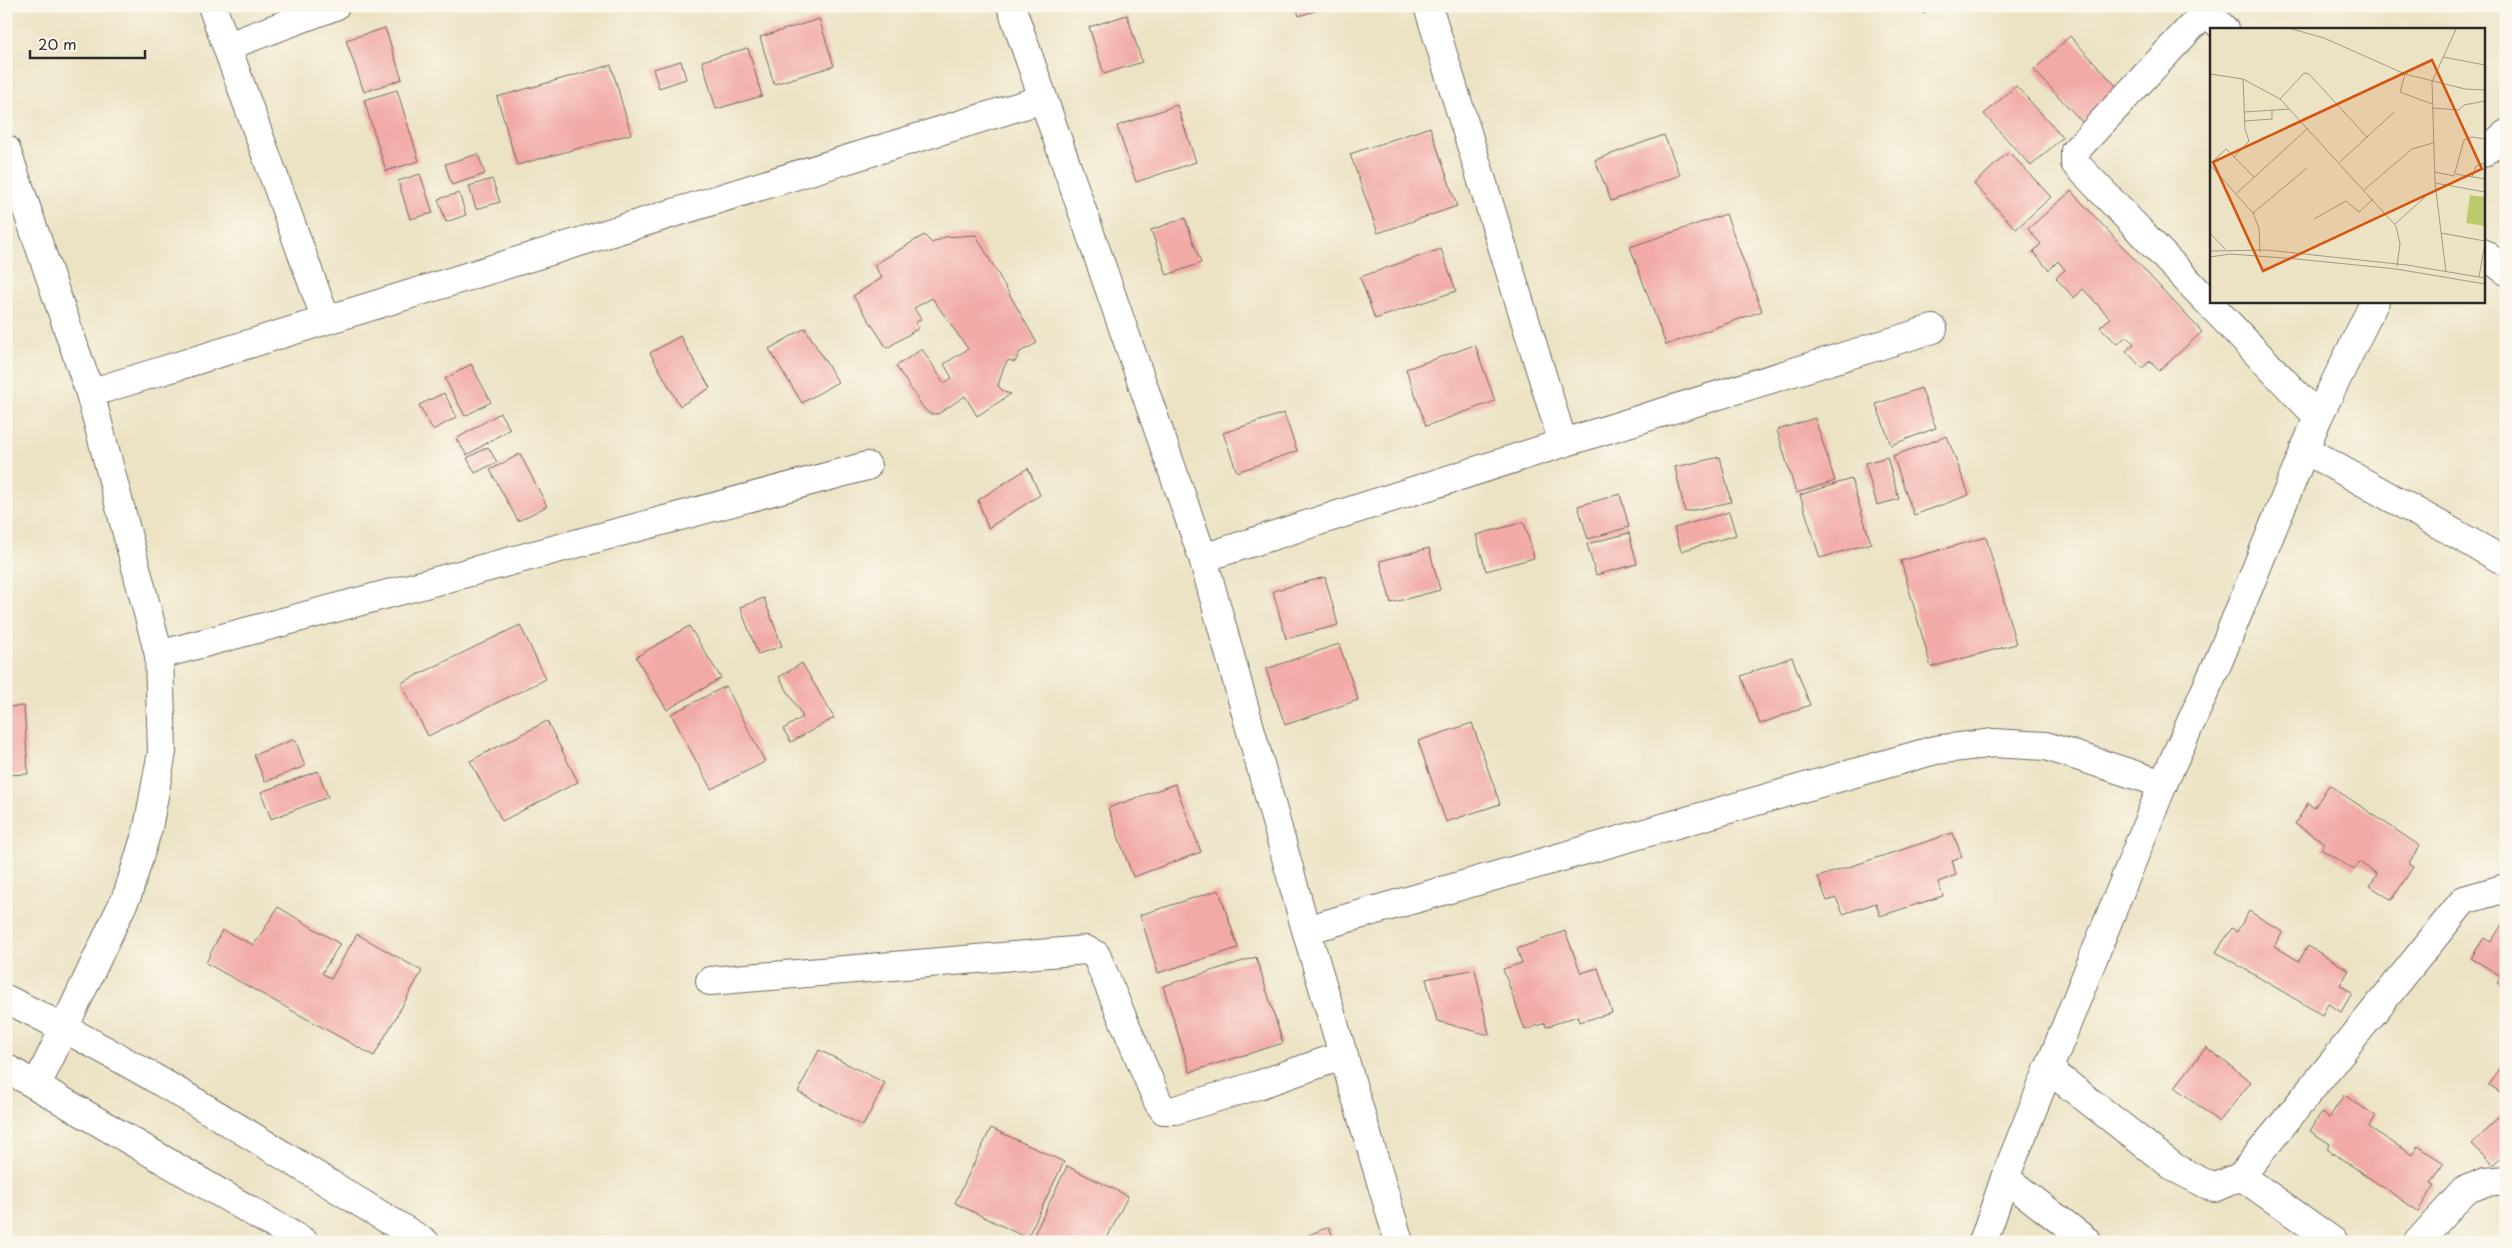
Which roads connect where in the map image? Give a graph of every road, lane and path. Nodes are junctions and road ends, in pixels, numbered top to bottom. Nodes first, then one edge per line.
1 (212, 6) edge
2 (335, 6) edge
3 (1012, 6) edge
4 (1428, 6) edge
5 (2209, 16) edge
6 (228, 46) junction
7 (1043, 99) junction
8 (2506, 134) edge
9 (6, 149) edge
10 (2484, 152) edge
11 (2484, 254) edge
12 (2506, 271) edge
13 (2375, 302) edge
14 (326, 320) junction
15 (1933, 329) dead end
16 (90, 393) junction
17 (2318, 417) junction
18 (1563, 442) junction
19 (2304, 449) junction
20 (867, 466) dead end
21 (1202, 558) junction
22 (2506, 562) edge
23 (159, 655) junction
24 (2163, 784) junction
25 (2506, 888) edge
26 (1306, 930) junction
27 (710, 981) dead end
28 (6, 999) edge
29 (65, 1028) junction
30 (1344, 1055) junction
31 (6, 1068) edge
32 (2048, 1069) junction
33 (37, 1085) junction
34 (2241, 1176) junction
35 (2005, 1178) junction
36 (2506, 1180) edge
37 (304, 1242) edge
38 (425, 1242) edge
39 (1399, 1242) edge
40 (1983, 1242) edge
41 (2088, 1242) edge
42 (2334, 1242) edge
43 (2418, 1242) edge

1 - 6 street
2 - 6 street
3 - 7 street
4 - 18 street
5 - 17 street
6 - 14 street
7 - 14 street
7 - 21 street
8 - 10 street
9 - 16 street
11 - 12 street
13 - 17 street
14 - 16 street
15 - 18 street
16 - 23 street
17 - 19 street
18 - 21 street
19 - 22 street
19 - 24 street
20 - 23 street
21 - 26 street
23 - 29 street
24 - 26 street
24 - 32 street
25 - 34 street
26 - 30 street
27 - 30 street
28 - 29 street
29 - 33 street
29 - 38 street
30 - 39 street
31 - 33 street
32 - 34 street
32 - 35 street
33 - 37 street
34 - 42 street
35 - 40 street
35 - 41 street
36 - 43 street

